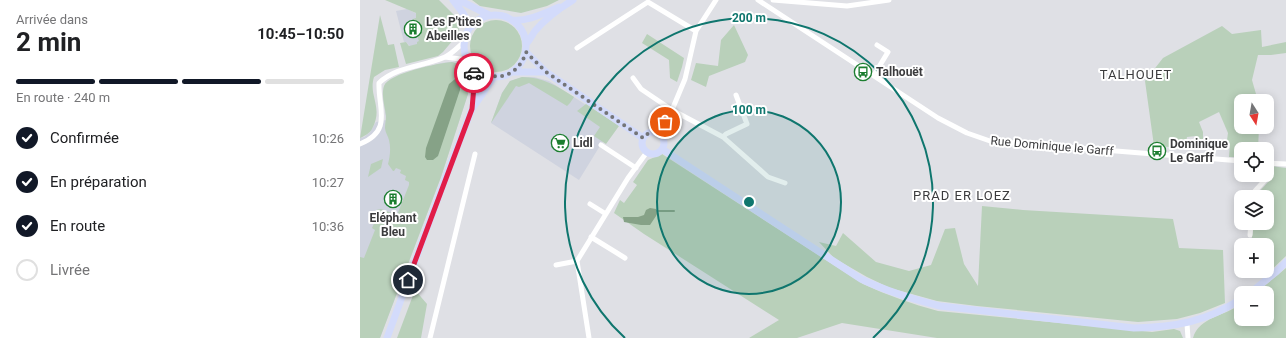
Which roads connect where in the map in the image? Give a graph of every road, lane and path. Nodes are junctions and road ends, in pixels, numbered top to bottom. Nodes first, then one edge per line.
1 (453, 0) edge
2 (459, 0) edge
3 (573, 0) edge
4 (716, 0) edge
5 (773, 0) edge
6 (889, 0) edge
7 (649, 1) edge
8 (761, 1) edge
9 (564, 5) junction
10 (489, 16) junction
11 (512, 20) junction
12 (470, 27) junction
13 (696, 31) junction
14 (464, 42) junction
15 (877, 45) dead end
16 (526, 48) junction
17 (577, 48) dead end
18 (445, 57) junction
19 (468, 60) junction
20 (473, 68) junction
21 (513, 72) junction
22 (546, 72) junction
23 (874, 75) junction
24 (494, 77) junction
25 (633, 78) dead end
26 (736, 96) dead end
27 (472, 109) junction
28 (672, 110) junction
29 (659, 134) junction
30 (723, 137) junction
31 (643, 138) junction
32 (361, 144) edge
33 (601, 145) dead end
34 (662, 149) junction
35 (647, 152) junction
36 (475, 154) dead end
37 (1234, 160) edge
38 (1274, 163) edge
39 (1286, 164) edge
40 (636, 168) junction
41 (1263, 182) edge
42 (785, 183) dead end
43 (1256, 190) edge
44 (590, 204) dead end
45 (606, 214) junction
46 (1250, 230) edge
47 (1250, 235) dead end
48 (591, 237) junction
49 (625, 258) dead end
50 (577, 261) junction
51 (1286, 262) edge
52 (556, 265) dead end
53 (1259, 286) edge
54 (1234, 303) edge
55 (1187, 324) junction
56 (387, 338) edge
57 (430, 338) edge
58 (590, 338) edge
59 (1188, 338) edge

1 - 12 street
2 - 10 street
3 - 9 street
4 - 13 street
5 - 6 street
7 - 13 street
7 - 17 street
8 - 23 street, Rue Dominique le Garff
9 - 11 street
9 - 16 street
10 - 11 street
10 - 12 street
11 - 16 street
12 - 14 street
13 - 28 street
14 - 18 street
14 - 19 street
15 - 23 street
16 - 21 street
16 - 22 street
18 - 19 street
18 - 32 street
19 - 20 street
20 - 24 street
20 - 27 street
21 - 22 street
21 - 24 street
22 - 31 street
23 - 37 street, Rue Dominique le Garff
24 - 27 street
25 - 28 street
26 - 30 street
27 - 56 street
28 - 29 street
28 - 30 street
29 - 31 street
29 - 34 street
30 - 42 street
31 - 35 street
33 - 40 street
34 - 35 street
34 - 55 street
35 - 40 street
36 - 57 street
38 - 39 street
40 - 45 street
41 - 43 street
44 - 45 street
45 - 48 street
46 - 47 street
48 - 49 street
48 - 50 street
50 - 52 street
50 - 58 street
51 - 53 street
54 - 55 street
55 - 59 street

